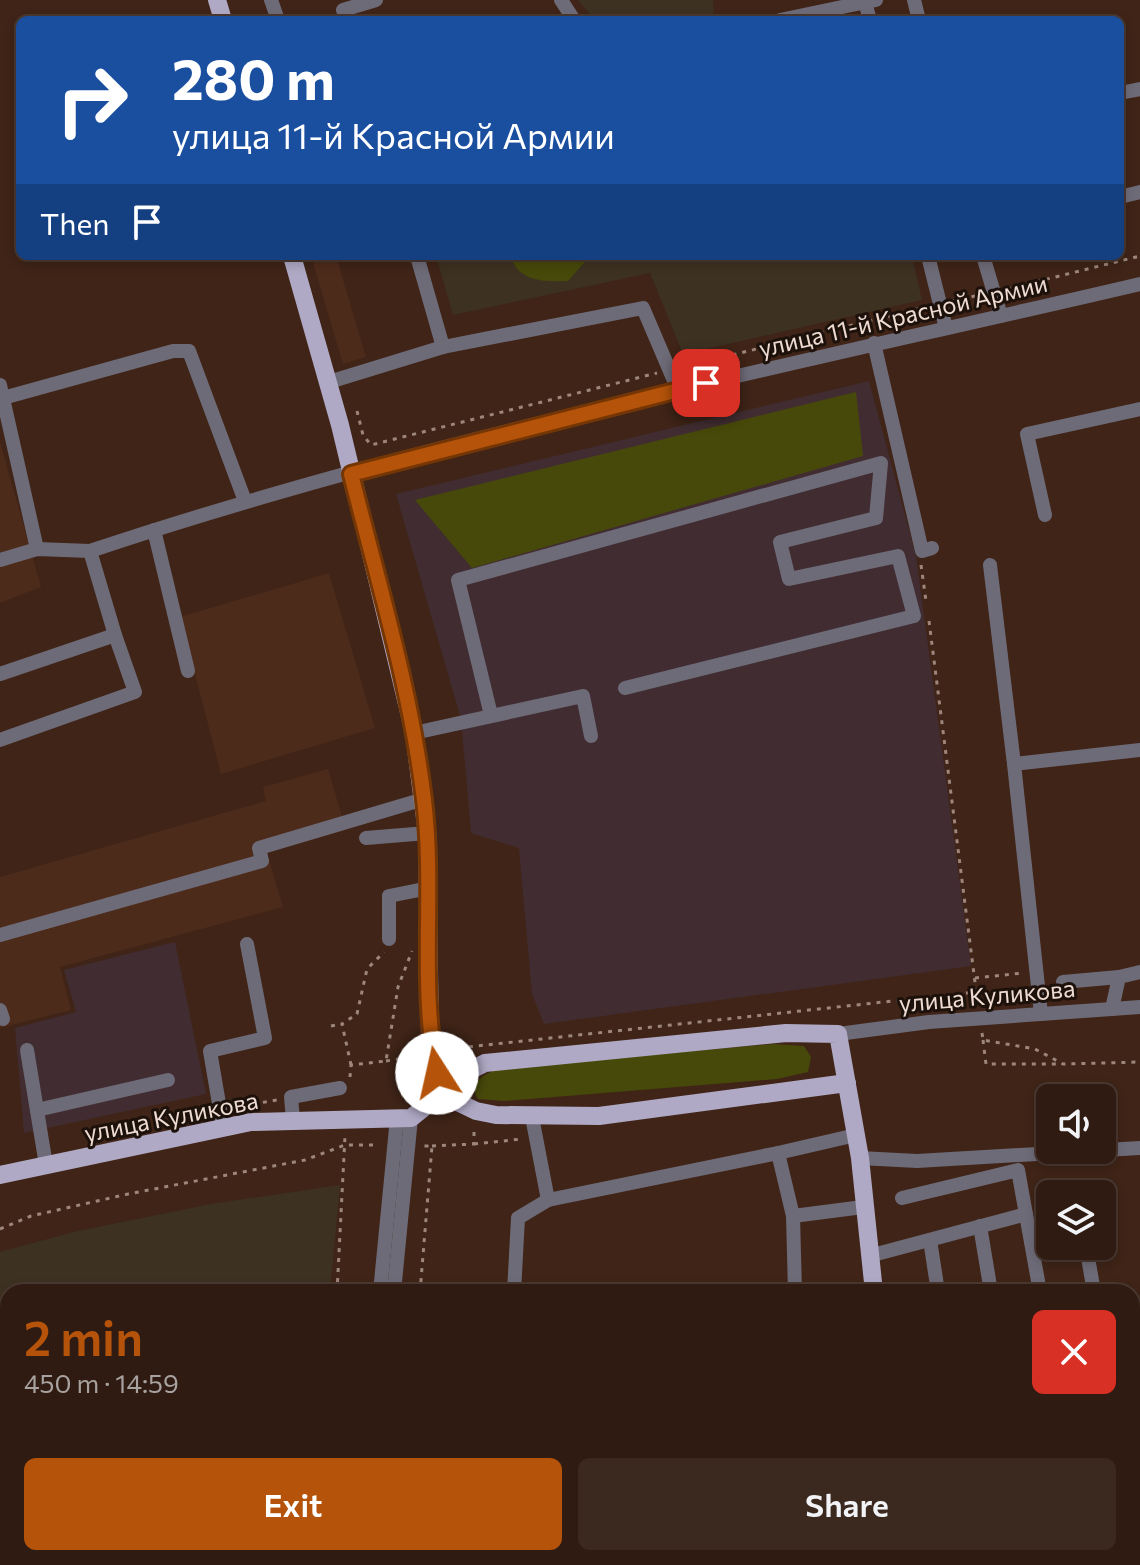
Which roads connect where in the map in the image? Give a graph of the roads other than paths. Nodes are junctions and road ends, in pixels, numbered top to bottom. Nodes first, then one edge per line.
1 (376, 0) edge
2 (871, 1) edge
3 (345, 16) edge
4 (799, 16) edge
5 (293, 260) edge
6 (418, 260) edge
7 (929, 260) edge
8 (984, 260) edge
9 (1140, 284) edge
10 (1001, 316) junction
11 (946, 328) junction
12 (872, 344) junction
13 (443, 347) junction
14 (329, 382) junction
15 (678, 390) junction
16 (1, 391) edge
17 (1140, 409) edge
18 (351, 474) junction
19 (245, 501) junction
20 (1045, 515) dead end
21 (154, 530) junction
22 (37, 549) junction
23 (90, 551) junction
24 (926, 552) road end
25 (0, 560) edge
26 (990, 565) dead end
27 (115, 635) junction
28 (188, 671) dead end
29 (0, 674) edge
30 (625, 688) dead end
31 (491, 715) junction
32 (414, 733) junction
33 (591, 736) dead end
34 (0, 740) edge
35 (1140, 750) edge
36 (1014, 764) junction
37 (424, 799) junction
38 (427, 833) junction
39 (366, 838) dead end
40 (429, 888) junction
41 (0, 935) edge
42 (389, 939) road end
43 (247, 944) dead end
44 (1140, 972) edge
45 (1119, 977) junction
46 (1063, 982) dead end
47 (1140, 1007) edge
48 (1112, 1009) junction
49 (1041, 1014) junction
50 (838, 1034) junction
51 (27, 1050) dead end
52 (168, 1080) dead end
53 (847, 1083) junction
54 (345, 1087) road end
55 (441, 1094) junction
56 (37, 1110) junction
57 (532, 1117) junction
58 (404, 1118) junction
59 (293, 1120) junction
60 (223, 1127) junction
61 (856, 1135) junction
62 (1140, 1148) edge
63 (778, 1153) junction
64 (860, 1158) junction
65 (46, 1165) junction
66 (0, 1175) edge
67 (902, 1198) dead end
68 (548, 1200) junction
69 (863, 1207) junction
70 (1026, 1214) junction
71 (793, 1216) junction
72 (980, 1226) junction
73 (930, 1240) junction
74 (869, 1256) junction
75 (1088, 1260) edge
76 (389, 1268) junction
77 (383, 1284) edge
78 (392, 1284) edge
79 (514, 1284) edge
80 (795, 1284) edge
81 (873, 1284) edge
82 (937, 1284) edge
83 (990, 1284) edge
84 (1039, 1284) edge
85 (1093, 1284) edge

1 - 3 street
2 - 4 street
5 - 14 main road
6 - 13 street
7 - 11 street
8 - 10 street
9 - 10 street, улица 11-й Красной Армии
10 - 11 street, улица 11-й Красной Армии
11 - 12 street, улица 11-й Красной Армии
12 - 15 street, улица 11-й Красной Армии
12 - 24 street
13 - 14 street
13 - 15 street
14 - 18 main road
15 - 18 street, улица 11-й Красной Армии
16 - 19 street
16 - 22 street
17 - 20 street
18 - 19 street, улица 11-й Красной Армии
18 - 32 main road
19 - 21 street, улица 11-й Красной Армии
21 - 23 street, улица 11-й Красной Армии
21 - 28 street
22 - 23 street
22 - 25 street
23 - 27 street
26 - 36 street
27 - 29 street
27 - 34 street
30 - 31 street
31 - 32 street
31 - 33 street
32 - 37 main road
35 - 36 street
36 - 49 street
37 - 38 main road
37 - 41 street
38 - 39 street
38 - 40 main road
40 - 42 street
40 - 55 main road
43 - 60 street
44 - 45 street
45 - 46 street
45 - 48 street
47 - 48 street, улица Куликова
48 - 49 street, улица Куликова
49 - 50 street, улица Куликова
50 - 53 main road
50 - 55 main road
51 - 56 street
52 - 56 street
53 - 57 main road
53 - 61 main road
54 - 59 street
55 - 57 main road
55 - 58 main road
56 - 65 street
57 - 68 street
58 - 59 main road, улица Куликова
58 - 76 street
59 - 60 main road, улица Куликова
60 - 65 main road, улица Куликова
61 - 63 street
61 - 64 main road
62 - 64 street
63 - 68 street
63 - 71 street
64 - 69 main road
65 - 66 main road, улица Куликова
67 - 70 street
68 - 79 street
69 - 71 street
69 - 74 main road
70 - 72 street
70 - 84 street
71 - 80 street
72 - 73 street
72 - 83 street
73 - 74 street
73 - 82 street
74 - 81 main road
75 - 85 street
76 - 77 street
76 - 78 street

